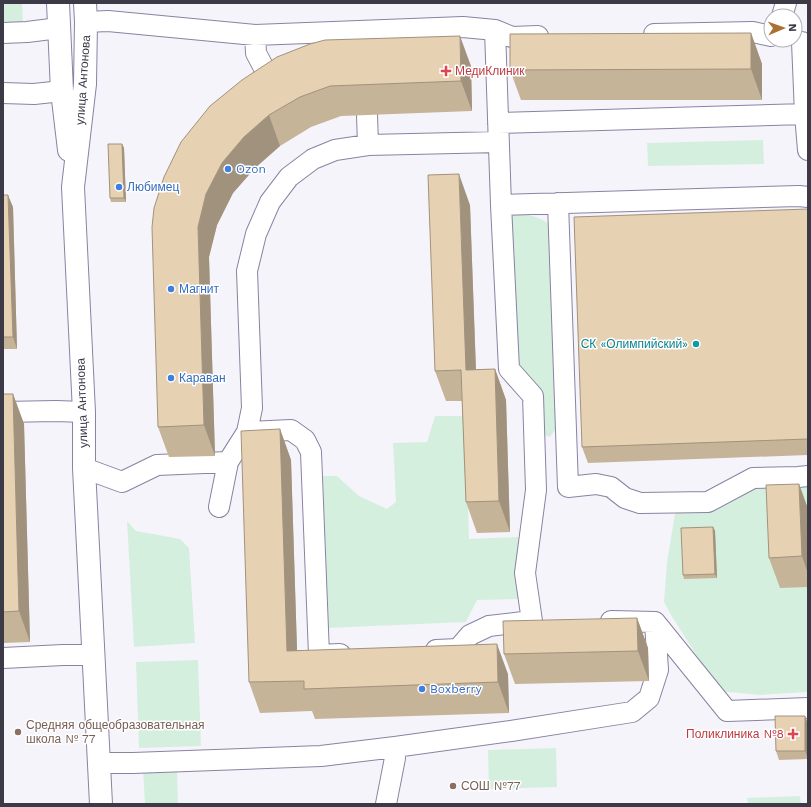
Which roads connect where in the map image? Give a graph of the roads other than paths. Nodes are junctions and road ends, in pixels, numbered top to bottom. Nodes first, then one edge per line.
1 (58, 3) edge
2 (86, 12) edge
3 (59, 28) junction
4 (495, 30) junction
5 (3, 33) edge
6 (636, 34) edge
7 (763, 34) edge
8 (255, 35) junction
9 (559, 36) edge
10 (801, 48) edge
11 (266, 72) edge
12 (62, 91) junction
13 (5, 93) edge
14 (805, 114) junction
15 (367, 115) edge
16 (499, 132) junction
17 (368, 145) junction
18 (808, 150) edge
19 (73, 187) junction
20 (808, 197) edge
21 (558, 203) junction
22 (500, 205) junction
23 (3, 412) edge
24 (84, 412) junction
25 (247, 432) junction
26 (228, 462) junction
27 (84, 468) junction
28 (808, 476) edge
29 (218, 508) dead end
30 (593, 621) edge
31 (655, 622) junction
32 (419, 651) edge
33 (357, 654) edge
34 (93, 655) junction
35 (3, 658) edge
36 (808, 708) edge
37 (395, 747) junction
38 (99, 763) junction
39 (101, 804) edge
40 (386, 804) edge

1 - 3 main road
2 - 3 main road
2 - 8 street
2 - 19 main road, улица Антонова
3 - 5 street
3 - 12 main road
4 - 8 street
4 - 9 street
4 - 16 street
6 - 7 street
8 - 11 street
10 - 14 street
12 - 13 street
12 - 19 main road
14 - 16 street
14 - 18 street
15 - 17 street
16 - 17 street
16 - 22 street
17 - 25 street
19 - 24 main road, улица Антонова
20 - 21 street
21 - 22 street
21 - 28 street
22 - 32 street
23 - 24 street
24 - 27 main road, улица Антонова
25 - 26 street
25 - 33 street
26 - 27 street
26 - 29 street
27 - 34 main road, улица Антонова
30 - 31 street
31 - 36 street
31 - 37 street
34 - 35 street
34 - 38 main road, улица Антонова
37 - 38 street
37 - 40 street
38 - 39 main road, улица Антонова

